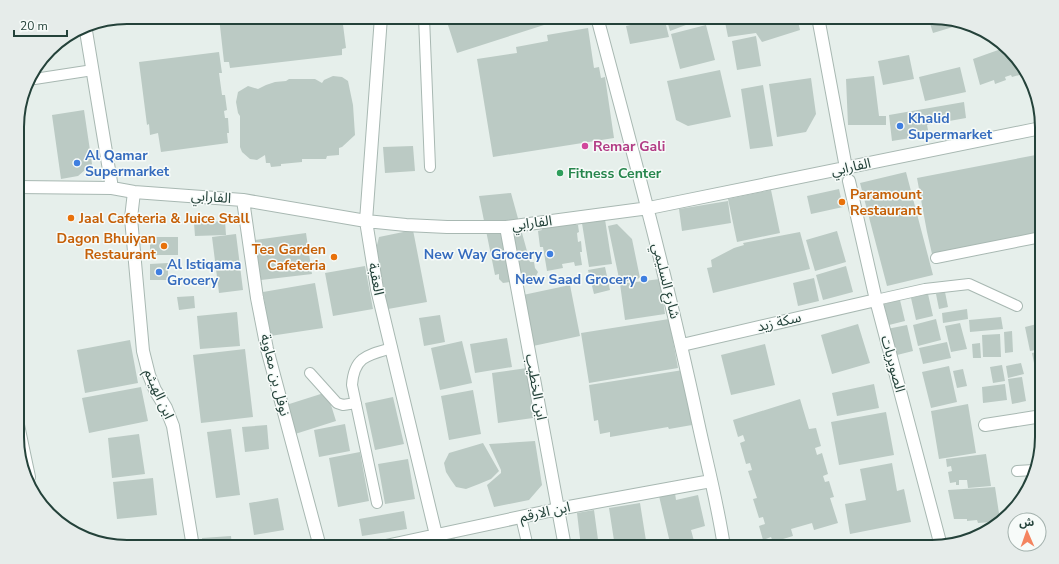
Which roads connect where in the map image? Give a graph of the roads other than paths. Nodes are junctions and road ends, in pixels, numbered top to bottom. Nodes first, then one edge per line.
1 (380, 24) edge
2 (424, 24) edge
3 (599, 24) edge
4 (819, 24) edge
5 (86, 33) edge
6 (93, 70) junction
7 (37, 79) edge
8 (1035, 129) edge
9 (430, 167) dead end
10 (846, 168) junction
11 (849, 181) dead end
12 (24, 187) edge
13 (112, 188) junction
14 (134, 192) junction
15 (243, 200) junction
16 (649, 208) junction
17 (366, 221) junction
18 (506, 227) junction
19 (1035, 238) edge
20 (936, 258) dead end
21 (876, 300) junction
22 (1017, 306) dead end
23 (682, 345) junction
24 (392, 348) junction
25 (310, 373) dead end
26 (356, 403) junction
27 (1035, 417) edge
28 (985, 425) dead end
29 (1030, 470) edge
30 (1017, 471) dead end
31 (711, 481) junction
32 (376, 503) dead end
33 (558, 508) junction
34 (521, 517) junction
35 (436, 535) junction
36 (192, 540) edge
37 (318, 540) edge
38 (413, 540) edge
39 (526, 540) edge
40 (564, 540) edge
41 (723, 540) edge
42 (939, 540) edge

1 - 17 street, العقبة
2 - 9 lane
3 - 16 street, شارع السليمي
4 - 10 street
5 - 6 street
6 - 7 lane
6 - 13 street
8 - 10 street, الفارابي
10 - 16 street, الفارابي
11 - 21 street, الصويريات
12 - 13 street, الفارابي
13 - 14 street, الفارابي
14 - 15 street, الفارابي
14 - 36 street, ابن الهيثم
15 - 17 street, الفارابي
15 - 37 street, نوفل بن معاوية
16 - 18 street, الفارابي
16 - 23 street, شارع السليمي
17 - 18 street, الفارابي
17 - 24 street, العقبة
18 - 33 street, ابن الخطيب
19 - 20 lane
21 - 22 lane
21 - 23 street, سكة زيد
21 - 42 street, الصويريات
23 - 31 street, شارع السليمي
24 - 26 lane
24 - 35 street, العقبة
25 - 26 lane
26 - 32 lane
27 - 28 street
29 - 30 lane
31 - 33 street, ابن الارقم
31 - 41 street, شارع السليمي
33 - 34 street, ابن الارقم
33 - 40 street, ابن الخطيب
34 - 35 street, ابن الارقم
34 - 39 lane
35 - 38 street, ابن الارقم

